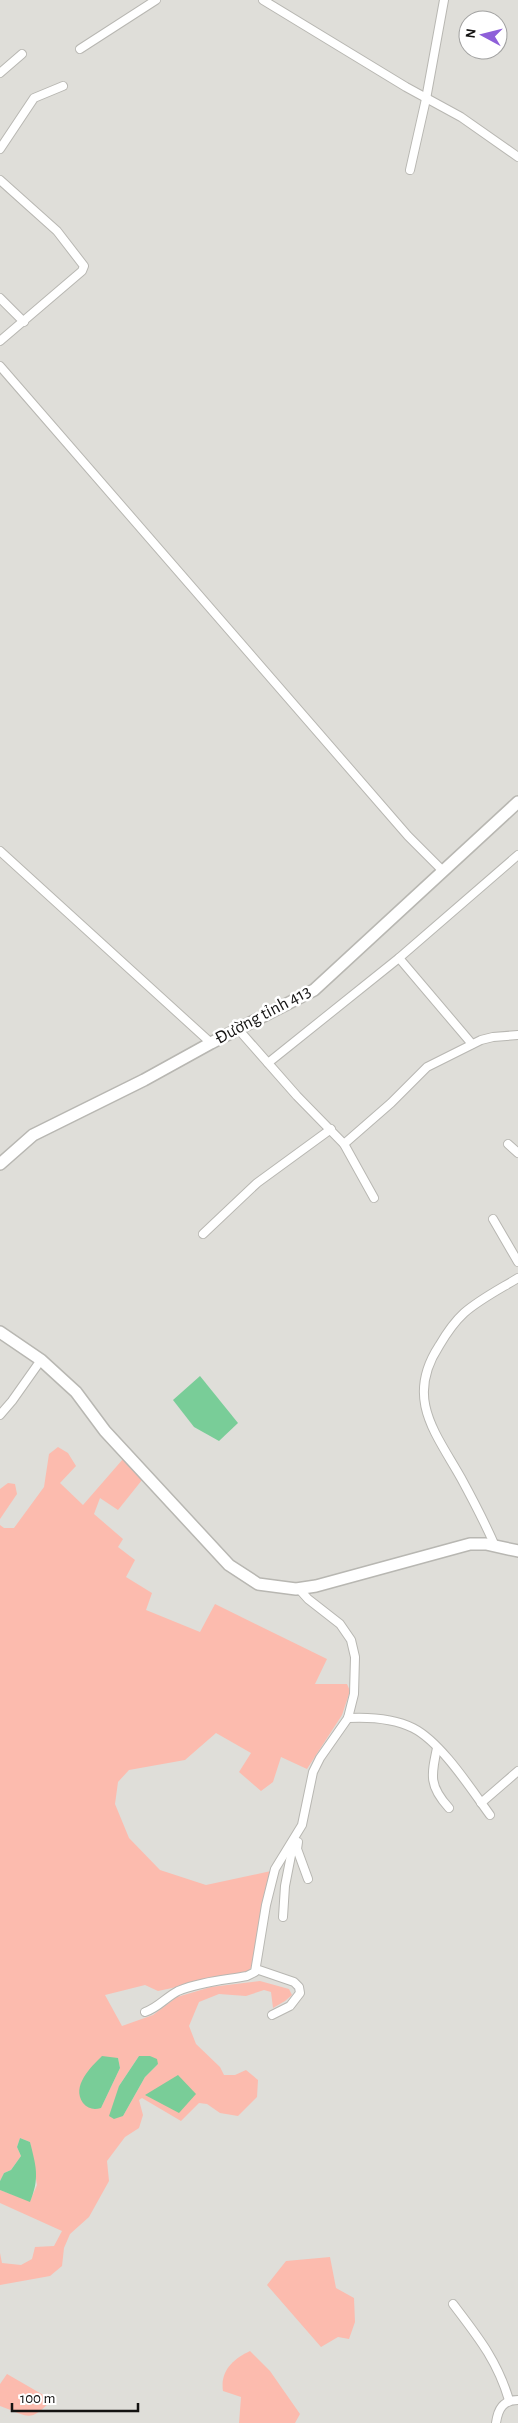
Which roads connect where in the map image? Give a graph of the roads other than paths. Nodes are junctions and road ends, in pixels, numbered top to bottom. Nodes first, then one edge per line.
1 (156, 0) edge
2 (263, 0) edge
3 (444, 0) edge
4 (80, 49) dead end
5 (22, 54) dead end
6 (0, 73) edge
7 (63, 86) dead end
8 (426, 99) junction
9 (0, 149) edge
10 (518, 157) edge
11 (410, 170) dead end
12 (0, 180) edge
13 (0, 298) edge
14 (24, 322) junction
15 (0, 341) edge
16 (0, 366) edge
17 (518, 802) edge
18 (0, 851) edge
19 (518, 856) edge
20 (443, 871) junction
21 (399, 958) junction
22 (238, 1029) junction
23 (518, 1035) edge
24 (210, 1043) junction
25 (472, 1044) junction
26 (268, 1063) junction
27 (331, 1129) junction
28 (344, 1144) junction
29 (508, 1144) dead end
30 (518, 1153) edge
31 (0, 1164) edge
32 (374, 1198) dead end
33 (493, 1219) dead end
34 (203, 1234) dead end
35 (518, 1262) edge
36 (518, 1278) edge
37 (0, 1332) edge
38 (41, 1360) junction
39 (0, 1415) edge
40 (495, 1546) junction
41 (518, 1551) edge
42 (299, 1589) junction
43 (348, 1718) junction
44 (437, 1748) junction
45 (518, 1770) edge
46 (481, 1803) junction
47 (449, 1808) dead end
48 (490, 1815) dead end
49 (299, 1833) junction
50 (294, 1840) junction
51 (308, 1879) dead end
52 (283, 1917) dead end
53 (256, 1969) junction
54 (145, 2012) dead end
55 (272, 2015) dead end
56 (454, 2304) dead end
57 (509, 2400) junction
58 (518, 2400) edge
59 (496, 2423) edge

1 - 4 street
2 - 8 street
3 - 8 street
5 - 6 street
7 - 9 street
8 - 10 street
8 - 11 street
12 - 14 street
13 - 14 street
14 - 15 street
16 - 20 street
17 - 20 main road, Đường tỉnh 413
18 - 24 street
19 - 21 street
20 - 22 main road, Đường tỉnh 413
21 - 25 street
21 - 26 street
22 - 24 main road, Đường tỉnh 413
22 - 26 street
23 - 25 street
24 - 31 main road, Đường tỉnh 413
25 - 28 street
26 - 27 street
27 - 28 street
27 - 34 street
28 - 32 street
29 - 30 street
33 - 35 street
36 - 40 street
37 - 38 main road
38 - 39 street
38 - 42 main road
40 - 41 main road
40 - 42 main road
42 - 43 street
43 - 44 street
43 - 49 street
44 - 46 street
44 - 47 street
45 - 46 street
46 - 48 street
49 - 50 street
49 - 51 street
50 - 52 street
50 - 53 street
53 - 54 street
53 - 55 street
56 - 57 street
57 - 58 street
57 - 59 street

